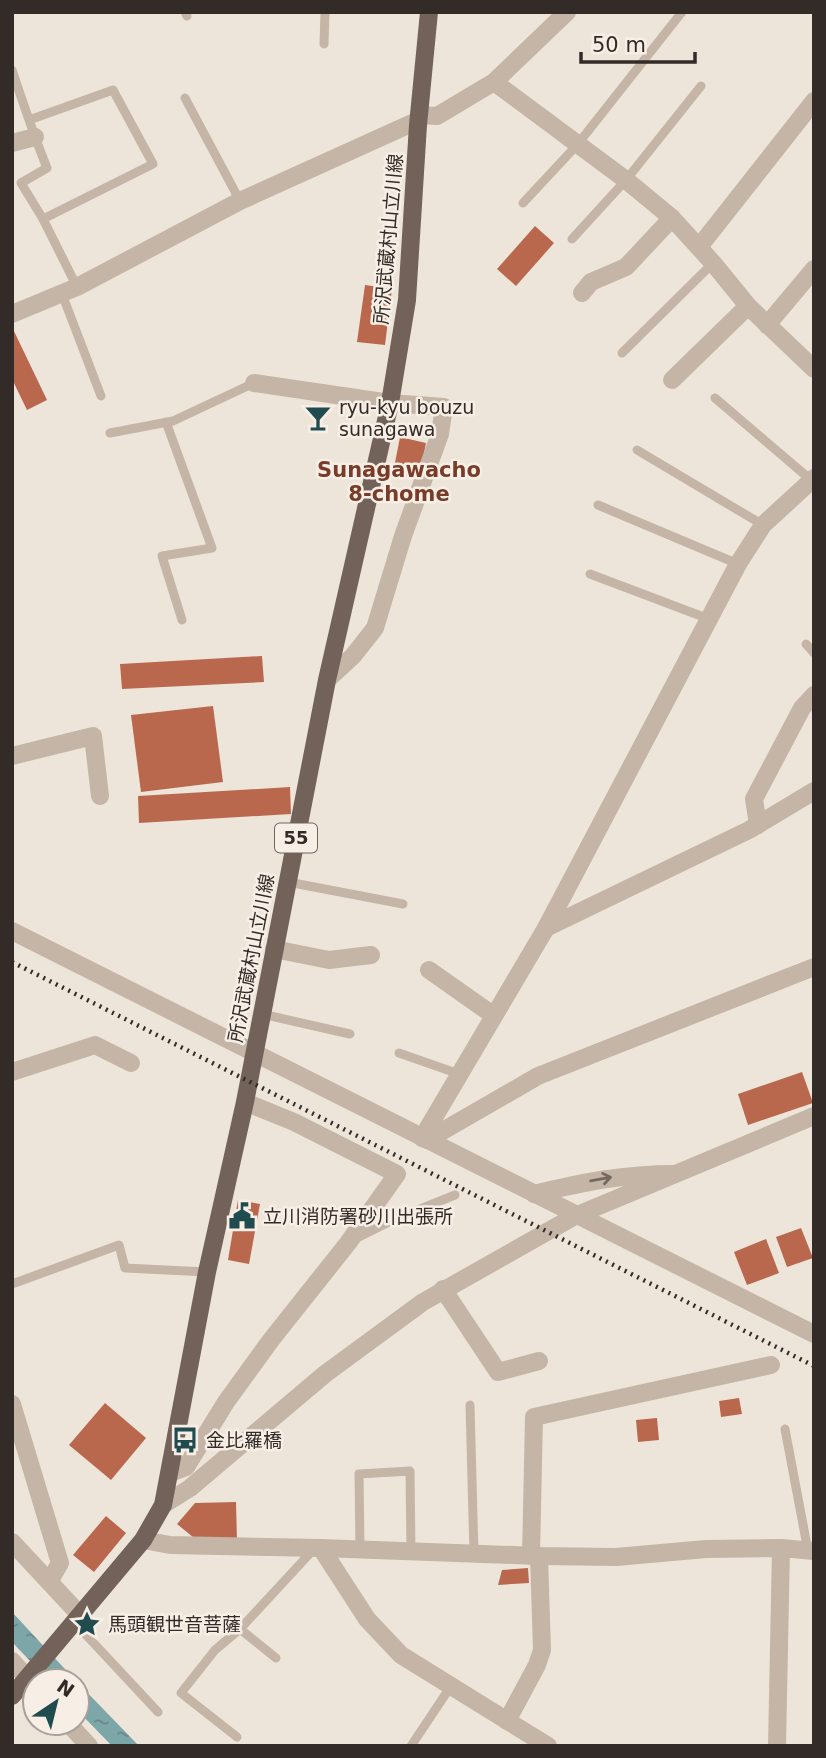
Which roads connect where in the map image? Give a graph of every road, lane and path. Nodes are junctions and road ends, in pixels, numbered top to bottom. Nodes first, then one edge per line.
1 (325, 12) edge
2 (429, 12) edge
3 (567, 12) edge
4 (682, 12) edge
5 (324, 44) dead end
6 (12, 70) edge
7 (494, 82) junction
8 (701, 86) dead end
9 (185, 98) dead end
10 (814, 101) edge
11 (419, 118) junction
12 (32, 128) junction
13 (12, 143) edge
14 (578, 145) junction
15 (626, 180) junction
16 (240, 201) junction
17 (523, 204) dead end
18 (672, 218) junction
19 (44, 219) junction
20 (572, 239) dead end
21 (699, 247) junction
22 (713, 263) junction
23 (814, 269) edge
24 (69, 291) junction
25 (582, 293) dead end
26 (748, 306) junction
27 (12, 314) edge
28 (767, 325) junction
29 (622, 353) dead end
30 (814, 369) edge
31 (672, 380) dead end
32 (254, 383) joint
33 (101, 396) dead end
34 (715, 398) dead end
35 (390, 403) junction
36 (166, 422) junction
37 (110, 433) dead end
38 (636, 450) dead end
39 (813, 479) edge
40 (598, 505) dead end
41 (763, 525) junction
42 (738, 564) junction
43 (590, 574) dead end
44 (710, 619) junction
45 (182, 620) dead end
46 (806, 644) dead end
47 (814, 653) edge
48 (327, 680) junction
49 (814, 695) edge
50 (12, 756) edge
51 (814, 791) edge
52 (100, 796) dead end
53 (758, 825) junction
54 (288, 882) junction
55 (403, 904) dead end
56 (546, 928) junction
57 (12, 931) edge
58 (274, 949) junction
59 (371, 955) dead end
60 (814, 967) edge
61 (429, 970) dead end
62 (262, 1013) junction
63 (493, 1014) junction
64 (350, 1034) dead end
65 (399, 1053) dead end
66 (254, 1054) junction
67 (131, 1063) dead end
68 (12, 1072) edge
69 (459, 1074) junction
70 (245, 1102) junction
71 (814, 1116) edge
72 (424, 1139) junction
73 (675, 1174) junction
74 (534, 1194) junction
75 (455, 1195) dead end
76 (575, 1216) junction
77 (348, 1244) junction
78 (207, 1272) junction
79 (12, 1284) edge
80 (443, 1289) junction
81 (814, 1334) edge
82 (539, 1361) dead end
83 (771, 1365) dead end
84 (12, 1404) edge
85 (470, 1405) dead end
86 (785, 1429) dead end
87 (170, 1473) junction
88 (163, 1505) junction
89 (143, 1540) junction
90 (12, 1542) edge
91 (318, 1548) junction
92 (781, 1548) junction
93 (360, 1549) junction
94 (411, 1551) junction
95 (811, 1551) edge
96 (474, 1553) junction
97 (535, 1556) junction
98 (50, 1583) junction
99 (74, 1623) junction
100 (240, 1629) junction
101 (276, 1658) dead end
102 (41, 1667) edge
103 (451, 1686) junction
104 (158, 1712) dead end
105 (506, 1721) junction
106 (237, 1737) dead end
107 (411, 1746) edge
108 (548, 1746) edge
109 (777, 1746) edge

1 - 5 lane
2 - 11 main road, 所沢武蔵村山立川線 / 55
3 - 7 street
4 - 14 lane
6 - 12 lane
7 - 11 street
7 - 14 street
8 - 15 lane
9 - 16 lane
10 - 21 street
11 - 16 street
11 - 35 main road, 所沢武蔵村山立川線 / 55
12 - 13 street
12 - 19 lane
12 - 19 lane
14 - 15 street
14 - 17 lane
15 - 18 street
15 - 20 lane
16 - 24 street
18 - 21 street
18 - 25 street
19 - 24 lane
21 - 22 street
22 - 26 street
22 - 29 lane
23 - 28 street
24 - 27 street
24 - 33 lane
26 - 28 street
26 - 31 street
28 - 30 street
32 - 35 street
32 - 36 lane
34 - 39 lane
35 - 48 main road, 所沢武蔵村山立川線 / 55
35 - 48 street
36 - 37 lane
36 - 45 lane
38 - 41 lane
39 - 41 street
40 - 42 lane
41 - 42 street
42 - 44 street
43 - 44 lane
44 - 56 street
46 - 47 lane
48 - 54 main road, 所沢武蔵村山立川線 / 55
49 - 53 street
50 - 52 street
51 - 53 street
53 - 56 street
54 - 55 lane
54 - 58 main road, 所沢武蔵村山立川線 / 55
56 - 63 street
57 - 66 street
58 - 59 street
58 - 62 main road, 所沢武蔵村山立川線 / 55
60 - 72 street
61 - 63 street
62 - 64 lane
62 - 66 main road, 所沢武蔵村山立川線 / 55
63 - 69 street
65 - 69 lane
66 - 70 main road, 所沢武蔵村山立川線 / 55
66 - 72 street
67 - 68 street
69 - 72 street
70 - 77 street
70 - 78 main road, 所沢武蔵村山立川線 / 55
71 - 73 street
72 - 74 street
74 -> 73 street
73 - 76 street
74 - 76 street
75 - 77 lane
76 - 80 street
76 - 81 street
77 - 87 street
78 - 79 lane
78 - 87 main road, 所沢武蔵村山立川線 / 55
80 - 82 street
80 - 88 street
83 - 97 street
84 - 98 street
85 - 96 lane
86 - 95 lane
87 - 88 main road, 所沢武蔵村山立川線 / 55
88 - 89 main road, 所沢武蔵村山立川線 / 55
89 - 91 street
89 - 99 main road, 所沢武蔵村山立川線 / 55
90 - 98 street
91 - 93 street
91 - 100 lane
91 - 103 street
92 - 95 street
92 - 97 street
92 - 109 street
93 - 94 street
93 - 94 lane
94 - 96 street
96 - 97 street
97 - 105 street
98 - 99 street
99 - 102 main road, 55
99 - 104 lane
100 - 101 lane
100 - 106 lane
103 - 105 street
103 - 107 lane
105 - 108 street

